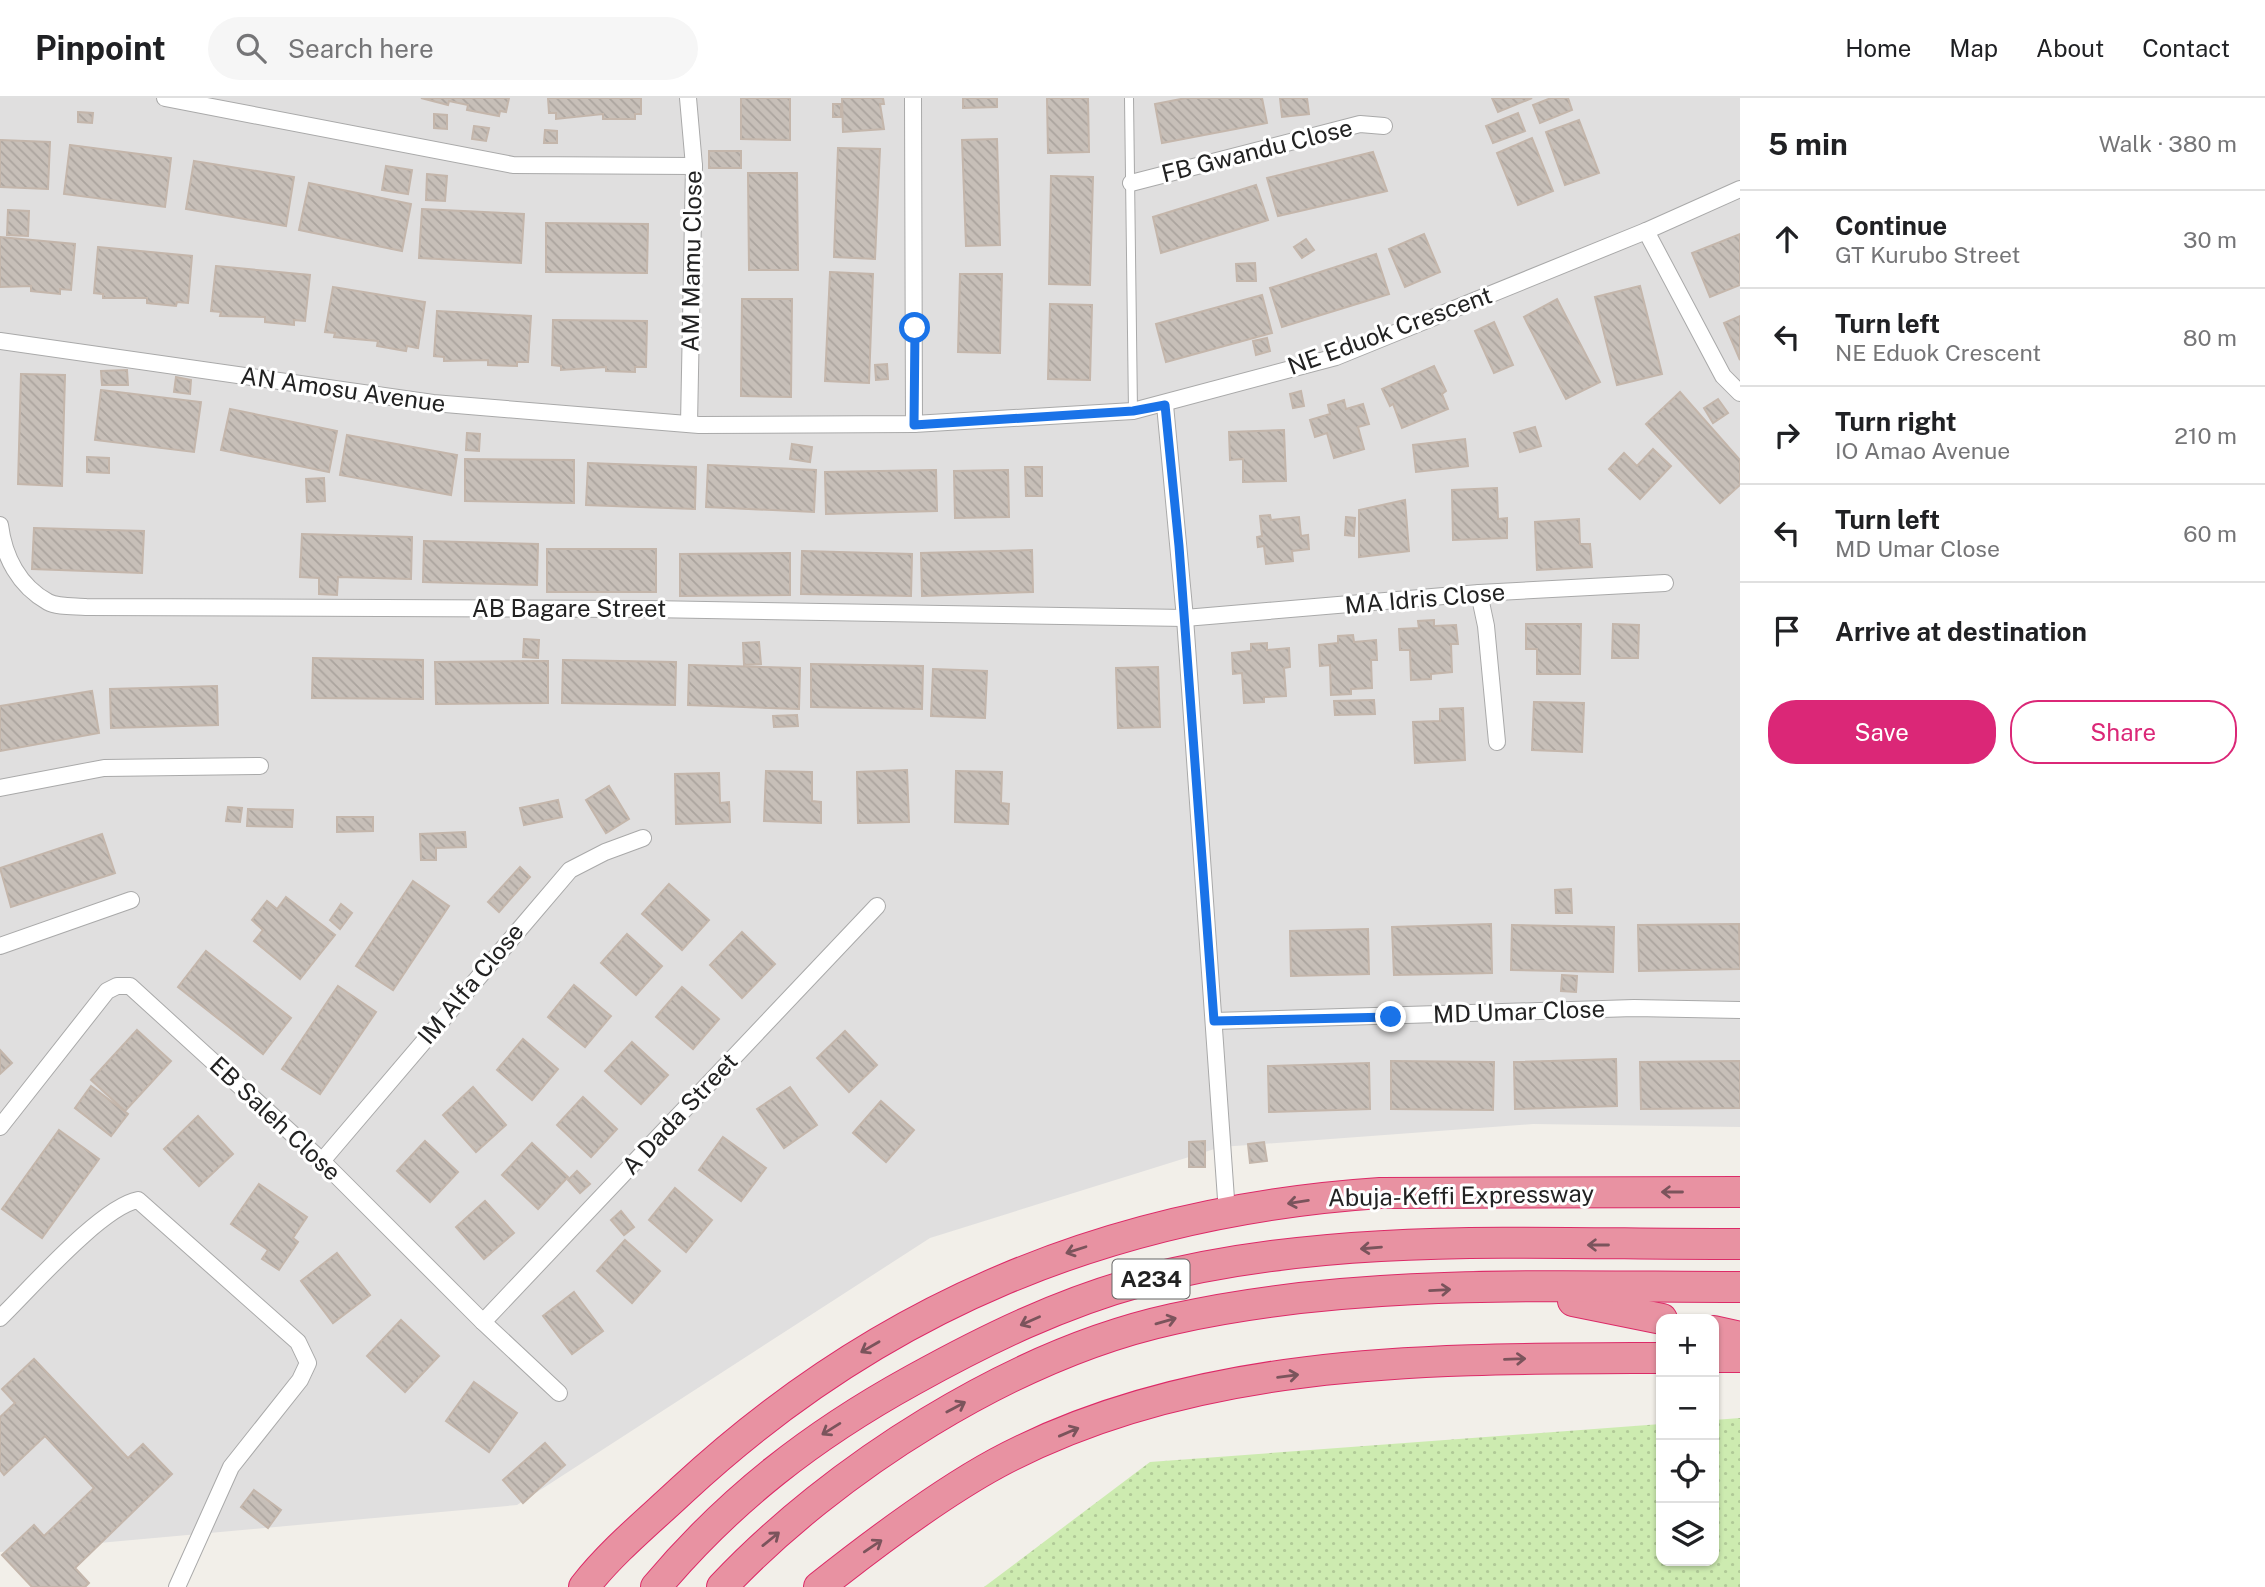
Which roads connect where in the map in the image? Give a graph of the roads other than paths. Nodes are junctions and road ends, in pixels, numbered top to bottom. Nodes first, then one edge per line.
1 (165, 98) edge
2 (688, 98) edge
3 (913, 98) edge
4 (1129, 98) edge
5 (1384, 125) dead end
6 (694, 166) junction
7 (1131, 183) junction
8 (1740, 189) edge
9 (1646, 231) junction
10 (0, 341) edge
11 (1740, 393) edge
12 (1165, 405) junction
13 (1133, 411) junction
14 (689, 424) junction
15 (914, 425) junction
16 (0, 525) edge
17 (1665, 583) dead end
18 (1479, 593) junction
19 (1185, 618) junction
20 (1497, 742) dead end
21 (260, 766) dead end
22 (0, 788) edge
23 (643, 838) dead end
24 (131, 900) dead end
25 (877, 905) dead end
26 (0, 946) edge
27 (1740, 1010) edge
28 (1214, 1021) junction
29 (0, 1127) edge
30 (322, 1161) junction
31 (1740, 1192) edge
32 (1227, 1213) junction
33 (1740, 1244) edge
34 (1490, 1287) junction
35 (1740, 1287) edge
36 (0, 1318) edge
37 (1656, 1318) edge
38 (483, 1322) junction
39 (1719, 1332) edge
40 (1740, 1337) edge
41 (1719, 1357) edge
42 (1740, 1357) edge
43 (1656, 1358) edge
44 (559, 1392) dead end
45 (177, 1587) edge
46 (584, 1587) edge
47 (656, 1587) edge
48 (722, 1587) edge
49 (819, 1587) edge

1 - 6 street
2 - 6 street, AM Mamu Close
3 - 15 street
4 - 7 lane
5 - 7 street, FB Gwandu Close
6 - 14 street, AM Mamu Close
7 - 13 lane
8 - 9 street, NE Eduok Crescent
9 - 11 street
9 - 12 street, NE Eduok Crescent
10 - 14 street, AN Amosu Avenue
12 - 13 street, NE Eduok Crescent
12 - 19 street
13 - 15 street, NE Eduok Crescent
14 - 15 street, NE Eduok Crescent
16 - 19 street, AB Bagare Street
17 - 18 street, MA Idris Close
18 - 19 street, MA Idris Close
18 - 20 street
19 - 28 street
21 - 22 street
23 - 30 street, IM Alfa Close
24 - 26 street
25 - 38 street, A Dada Street
27 - 28 street, MD Umar Close
28 - 32 street
29 - 30 street, EB Saleh Close
30 - 38 street, EB Saleh Close
31 -> 32 highway, Abuja-Keffi Expressway
32 -> 46 highway, Abuja-Keffi Expressway
33 -> 47 highway, Abuja-Keffi Expressway / A234
34 - 35 highway, A234
34 - 37 highway
48 -> 34 highway, A234
36 - 45 street
38 - 44 street, EB Saleh Close
39 - 40 highway
41 - 42 highway
49 -> 43 highway

